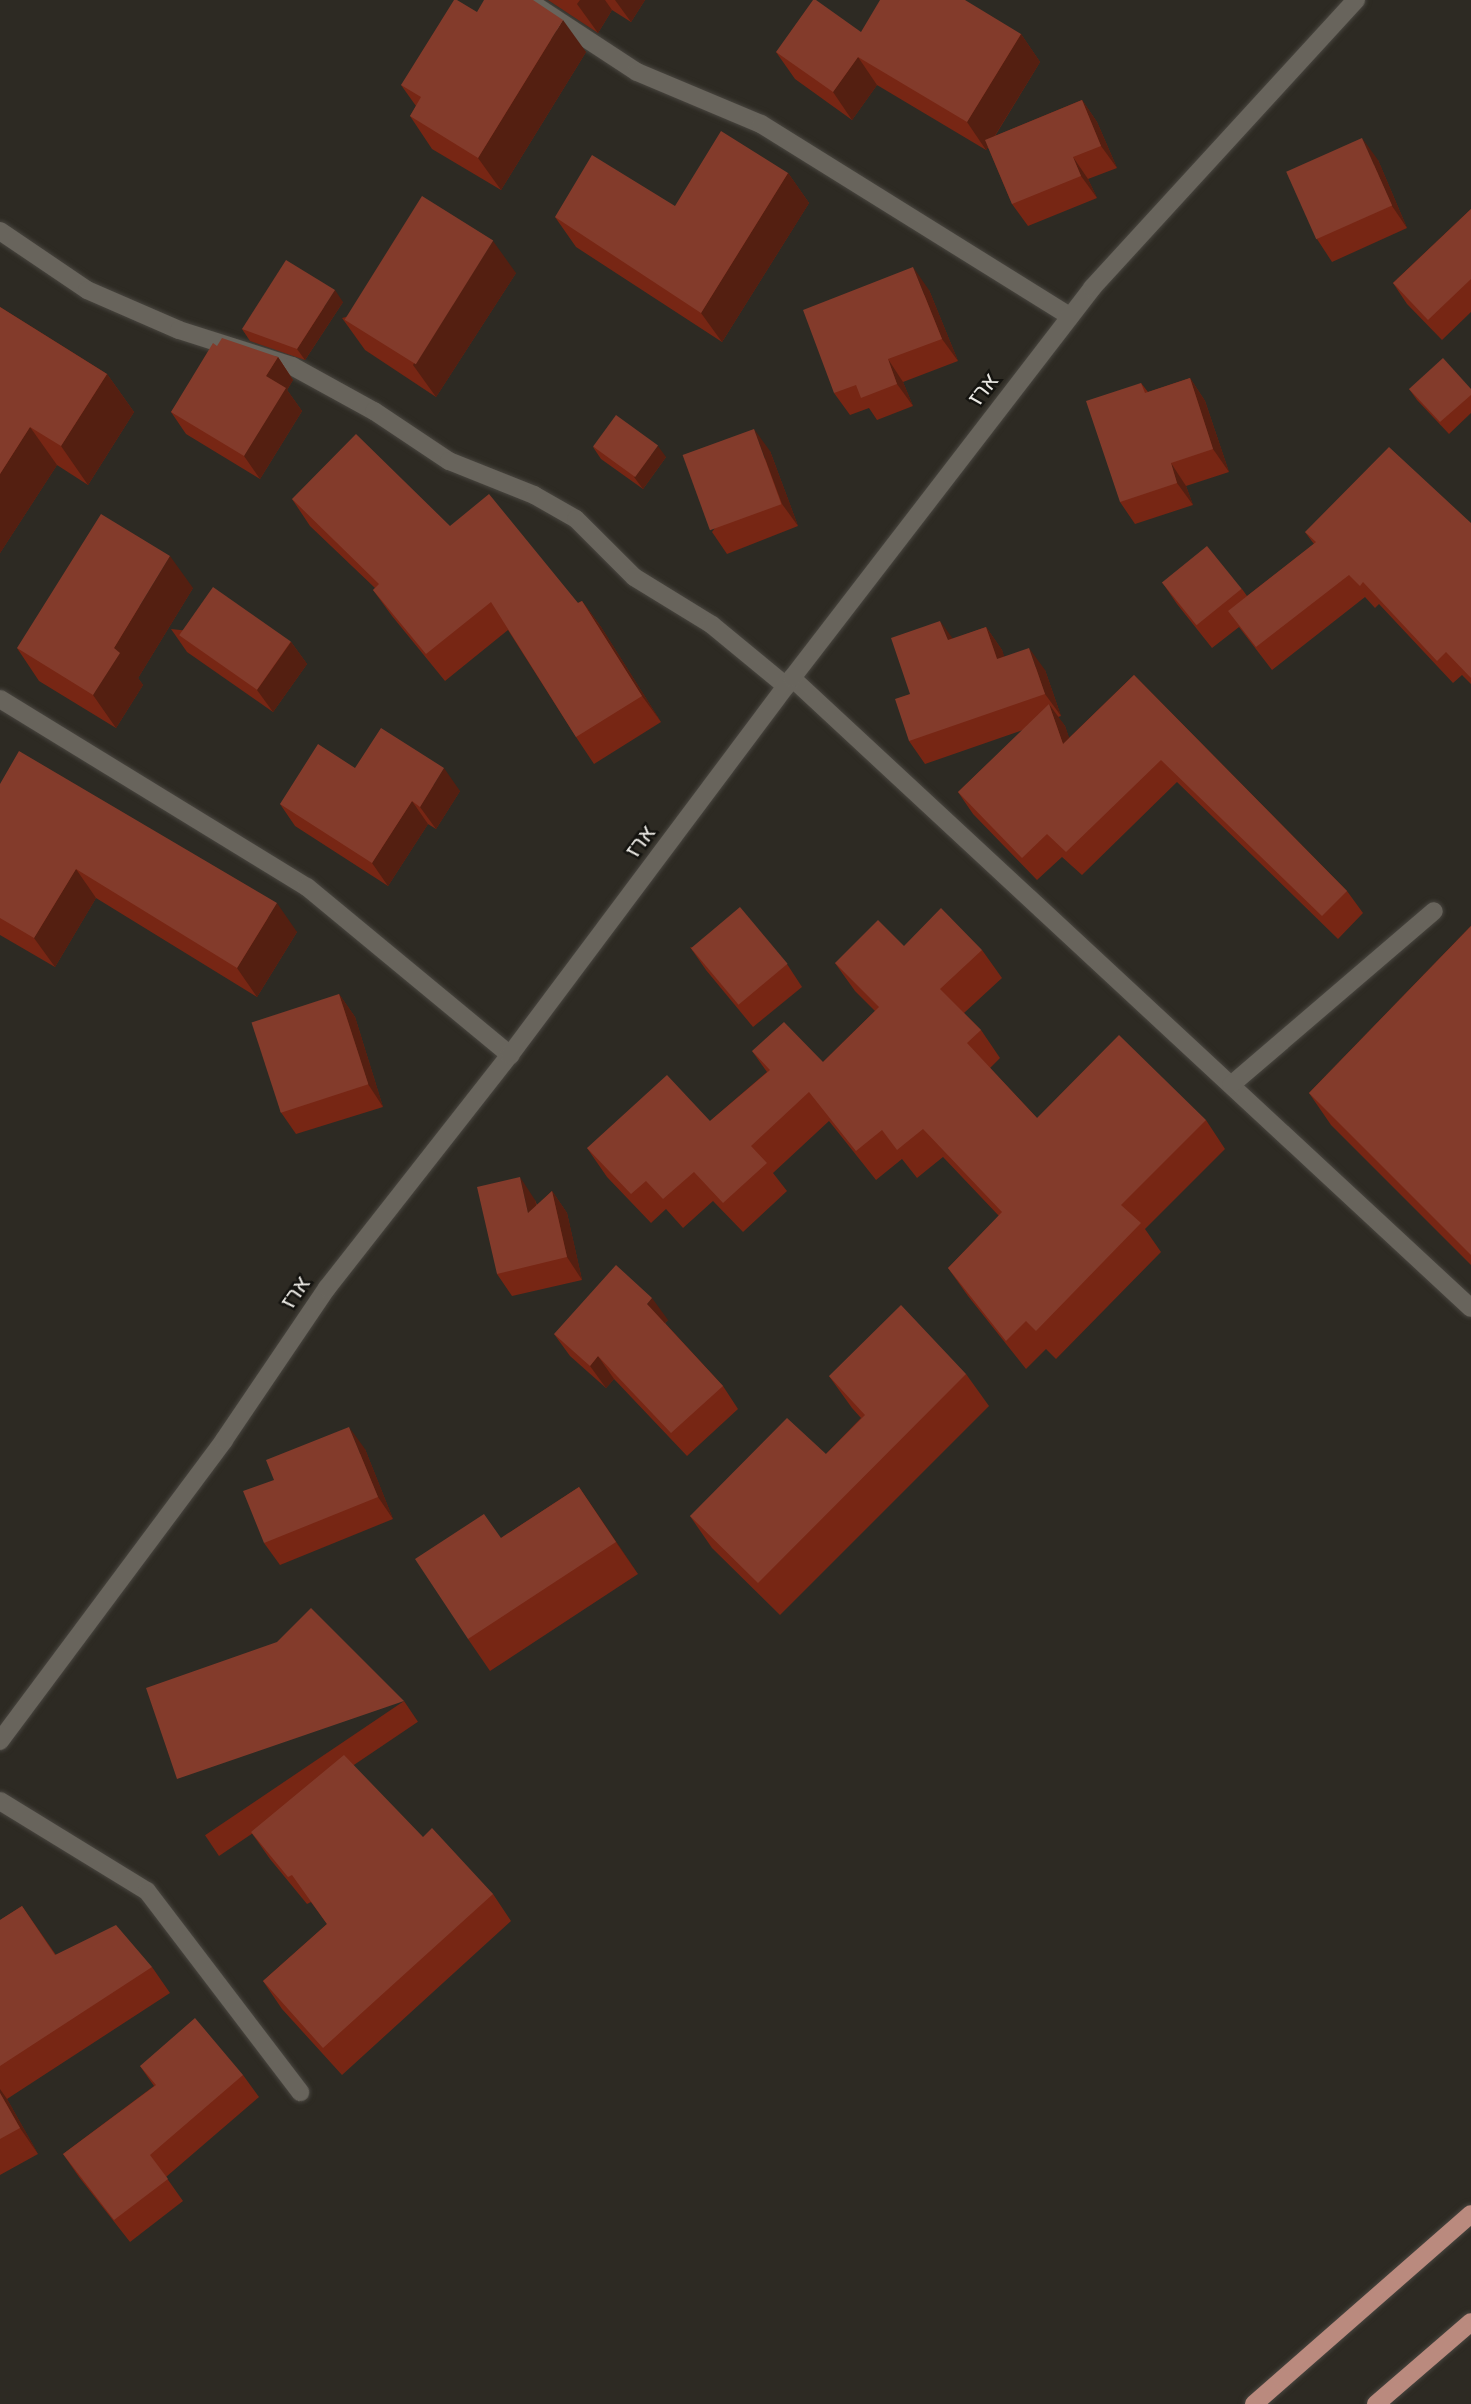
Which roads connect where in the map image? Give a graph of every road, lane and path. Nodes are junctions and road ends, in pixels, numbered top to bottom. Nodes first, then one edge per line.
1 (527, 0) edge
2 (1356, 0) edge
3 (0, 231) edge
4 (1070, 316) junction
5 (789, 682) junction
6 (0, 699) edge
7 (1434, 911) dead end
8 (510, 1055) junction
9 (1231, 1085) junction
10 (1471, 1308) edge
11 (0, 1741) edge
12 (0, 1801) edge
13 (300, 2092) dead end
14 (1471, 2214) edge
15 (1471, 2322) edge
16 (1254, 2404) edge
17 (1376, 2404) edge

1 - 4 street
2 - 4 street, ארז
3 - 5 street
4 - 5 street, ארז
5 - 8 street, ארז
5 - 9 street
6 - 8 street
7 - 9 street
8 - 11 street, ארז
9 - 10 street
12 - 13 street
14 - 16 main road
15 - 17 main road

